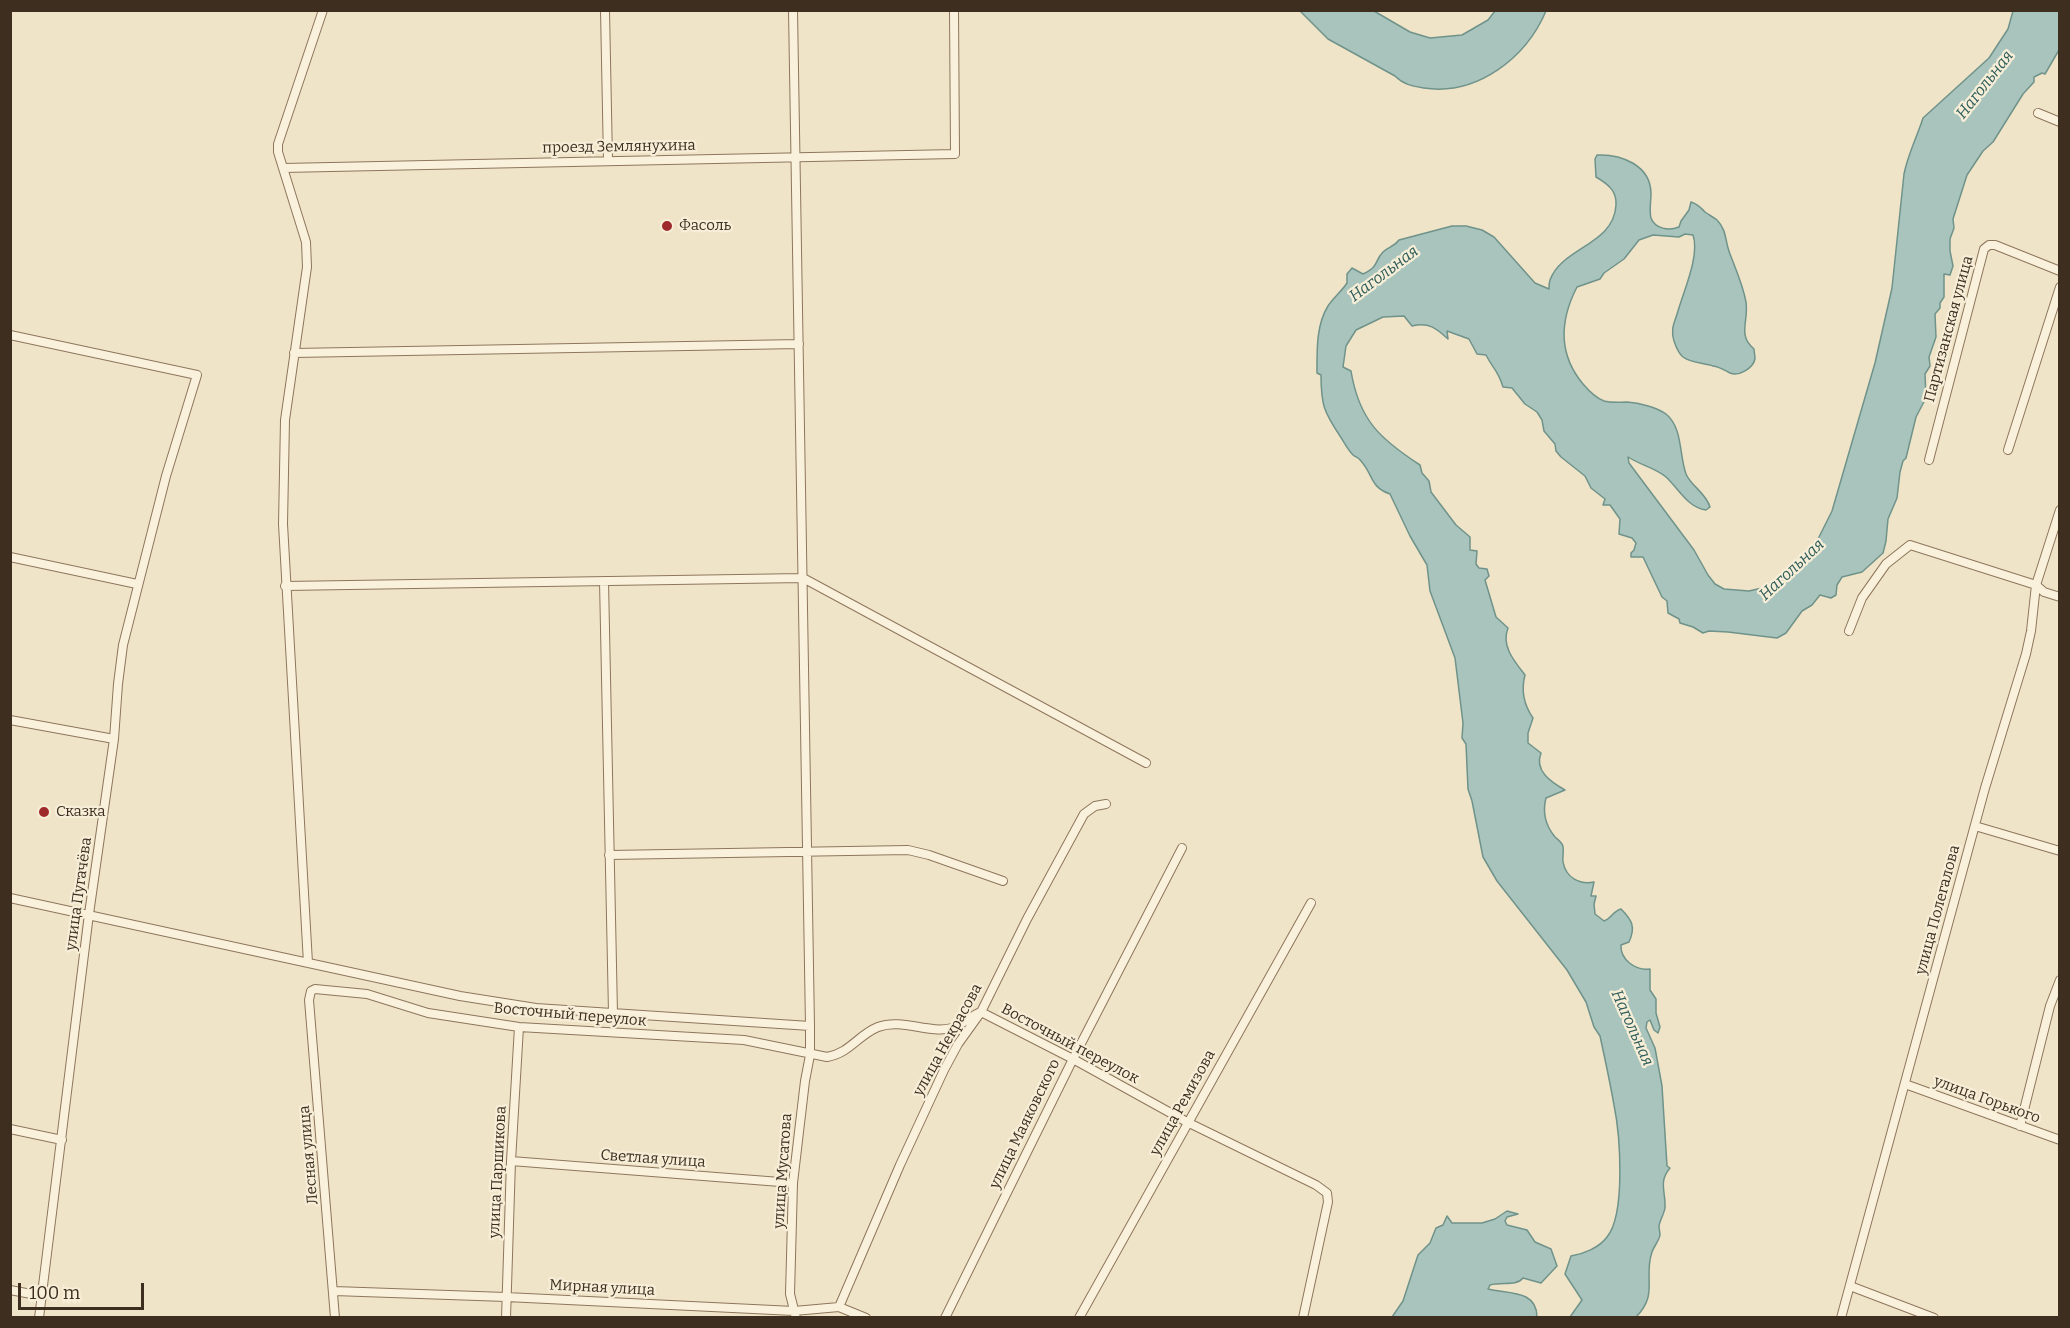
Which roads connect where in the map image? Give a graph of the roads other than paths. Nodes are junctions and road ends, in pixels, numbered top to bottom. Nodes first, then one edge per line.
1 (323, 10) edge
2 (605, 10) edge
3 (793, 10) edge
4 (954, 10) edge
5 (2038, 113) dead end
6 (2060, 122) edge
7 (797, 157) junction
8 (608, 161) junction
9 (283, 168) junction
10 (2060, 271) edge
11 (2060, 287) edge
12 (10, 335) edge
13 (799, 344) junction
14 (294, 353) junction
15 (2008, 450) dead end
16 (1929, 460) dead end
17 (2060, 510) edge
18 (10, 556) edge
19 (803, 578) junction
20 (604, 581) junction
21 (137, 584) junction
22 (2036, 585) junction
23 (285, 586) junction
24 (2060, 597) edge
25 (1849, 631) dead end
26 (10, 720) edge
27 (114, 739) junction
28 (1146, 763) dead end
29 (1106, 804) dead end
30 (1976, 826) junction
31 (1182, 848) dead end
32 (2060, 851) edge
33 (807, 852) junction
34 (609, 855) junction
35 (1003, 881) dead end
36 (10, 898) edge
37 (1311, 903) dead end
38 (89, 914) junction
39 (308, 963) junction
40 (2060, 980) edge
41 (311, 991) joint
42 (981, 1012) junction
43 (613, 1013) junction
44 (810, 1026) junction
45 (519, 1027) junction
46 (810, 1055) junction
47 (1072, 1059) junction
48 (1905, 1084) junction
49 (1187, 1122) junction
50 (2020, 1126) junction
51 (10, 1129) edge
52 (62, 1140) junction
53 (2060, 1140) edge
54 (511, 1161) junction
55 (793, 1183) junction
56 (1850, 1286) junction
57 (10, 1290) edge
58 (334, 1291) junction
59 (42, 1296) junction
60 (507, 1297) junction
61 (839, 1307) junction
62 (795, 1314) edge
63 (39, 1317) edge
64 (335, 1317) edge
65 (506, 1317) edge
66 (866, 1317) edge
67 (945, 1317) edge
68 (1079, 1317) edge
69 (1303, 1317) edge
70 (1841, 1317) edge
71 (1934, 1317) edge

1 - 9 street
2 - 8 street
3 - 7 street, улица Мусатова
4 - 7 street, проезд Землянухина
5 - 6 street
7 - 8 street, проезд Землянухина
7 - 13 street, улица Мусатова
8 - 9 street, проезд Землянухина
9 - 14 street
10 - 16 street, Партизанская улица
11 - 15 street
12 - 21 street, улица Пугачёва
13 - 14 street
13 - 19 street, улица Мусатова
14 - 23 street
17 - 22 street, улица Полегалова
18 - 21 street
19 - 20 street
19 - 28 street
19 - 33 street, улица Мусатова
20 - 23 street
20 - 34 street
21 - 27 street, улица Пугачёва
22 - 24 street
22 - 25 street
22 - 30 street, улица Полегалова
23 - 39 street
26 - 27 street
27 - 38 street, улица Пугачёва
29 - 42 street, улица Некрасова
30 - 32 street
30 - 48 street, улица Полегалова
31 - 47 street, улица Маяковского
33 - 34 street
33 - 35 street
33 - 44 street, улица Мусатова
34 - 43 street
36 - 38 street, Восточный переулок
37 - 49 street, улица Ремизова
38 - 39 street, Восточный переулок
38 - 52 street, улица Пугачёва
39 - 43 street, Восточный переулок
40 - 50 street
41 - 45 street, Восточный переулок
41 - 58 street, Лесная улица
42 - 46 street, Восточный переулок
42 - 47 street, Восточный переулок
42 - 61 street, улица Некрасова
43 - 44 street, Восточный переулок
44 - 46 street, улица Мусатова
45 - 46 street, Восточный переулок
45 - 54 street, улица Паршикова
46 - 55 street, улица Мусатова
47 - 49 street, Восточный переулок
47 - 67 street, улица Маяковского
48 - 50 street, улица Горького
48 - 56 street, улица Полегалова
49 - 68 street, улица Ремизова
49 - 69 street, Восточный переулок
50 - 53 street, улица Горького
51 - 52 street
52 - 59 street, улица Пугачёва
54 - 55 street, Светлая улица
54 - 60 street, улица Паршикова
55 - 62 street, улица Мусатова
56 - 70 street, улица Полегалова
56 - 71 street
57 - 59 street
58 - 60 street, Мирная улица
58 - 64 street, Лесная улица
59 - 63 street, улица Пугачёва
60 - 62 street, Мирная улица
60 - 65 street, улица Паршикова
61 - 62 street, Мирная улица
61 - 66 street, Мирная улица

